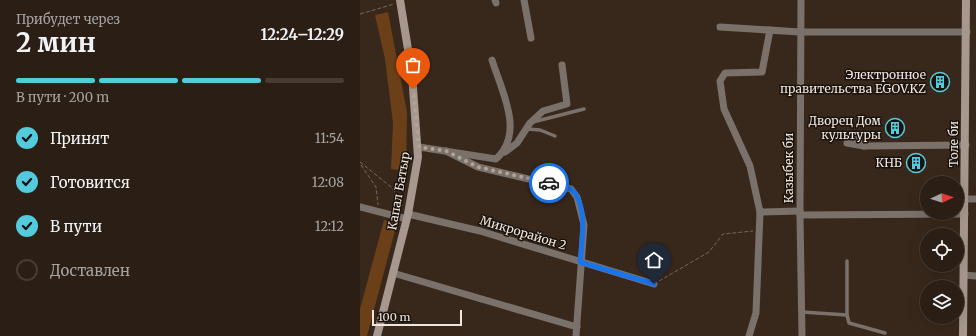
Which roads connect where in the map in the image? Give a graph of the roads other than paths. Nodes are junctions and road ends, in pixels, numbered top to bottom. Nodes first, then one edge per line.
1 (524, 0) edge
2 (801, 0) edge
3 (966, 0) edge
4 (400, 2) edge
5 (720, 27) dead end
6 (770, 30) junction
7 (800, 32) junction
8 (967, 32) junction
9 (531, 38) dead end
10 (492, 60) dead end
11 (562, 65) dead end
12 (584, 109) dead end
13 (529, 126) junction
14 (855, 135) dead end
15 (555, 136) dead end
16 (847, 143) dead end
17 (966, 145) junction
18 (864, 146) junction
19 (419, 147) junction
20 (446, 151) junction
21 (504, 152) junction
22 (965, 199) junction
23 (976, 199) edge
24 (360, 207) edge
25 (760, 212) junction
26 (800, 213) junction
27 (965, 214) junction
28 (408, 217) junction
29 (846, 261) dead end
30 (580, 262) junction
31 (393, 273) junction
32 (964, 275) junction
33 (976, 276) edge
34 (654, 284) road end
35 (802, 312) junction
36 (847, 315) junction
37 (577, 327) junction
38 (885, 333) dead end
39 (377, 336) edge
40 (576, 336) edge
41 (580, 336) edge
42 (749, 336) edge
43 (802, 336) edge
44 (963, 336) edge

1 - 9 street
2 - 7 street, Казыбек би
3 - 8 main road, Толе би
4 - 19 main road, Капал Батыр
5 - 6 street
6 - 7 street
6 - 25 street
7 - 8 street
7 - 26 street, Казыбек би
8 - 17 main road, Толе би
10 - 21 street
11 - 13 street
12 - 13 lane
13 - 15 lane
13 - 21 street
14 - 18 street
16 - 18 street
17 - 18 street
17 - 22 main road, Толе би
19 - 20 street
19 - 28 main road, Капал Батыр
20 - 21 street
20 - 30 street
22 - 23 street
22 - 27 main road, Толе би
24 - 28 street, Микрорайон 2
25 - 26 street
25 - 42 street
26 - 27 street
26 - 35 street, Казыбек би
27 - 32 main road, Толе би
28 - 30 street, Микрорайон 2
28 - 31 main road, Капал Батыр
29 - 36 lane
30 - 34 street, Микрорайон 2
30 - 37 street
31 - 37 street
31 - 39 main road, Капал Батыр
32 - 33 street
32 - 44 main road, Толе би
35 - 36 lane
35 - 43 street, Казыбек би
36 - 38 lane
37 - 40 street
37 - 41 lane

